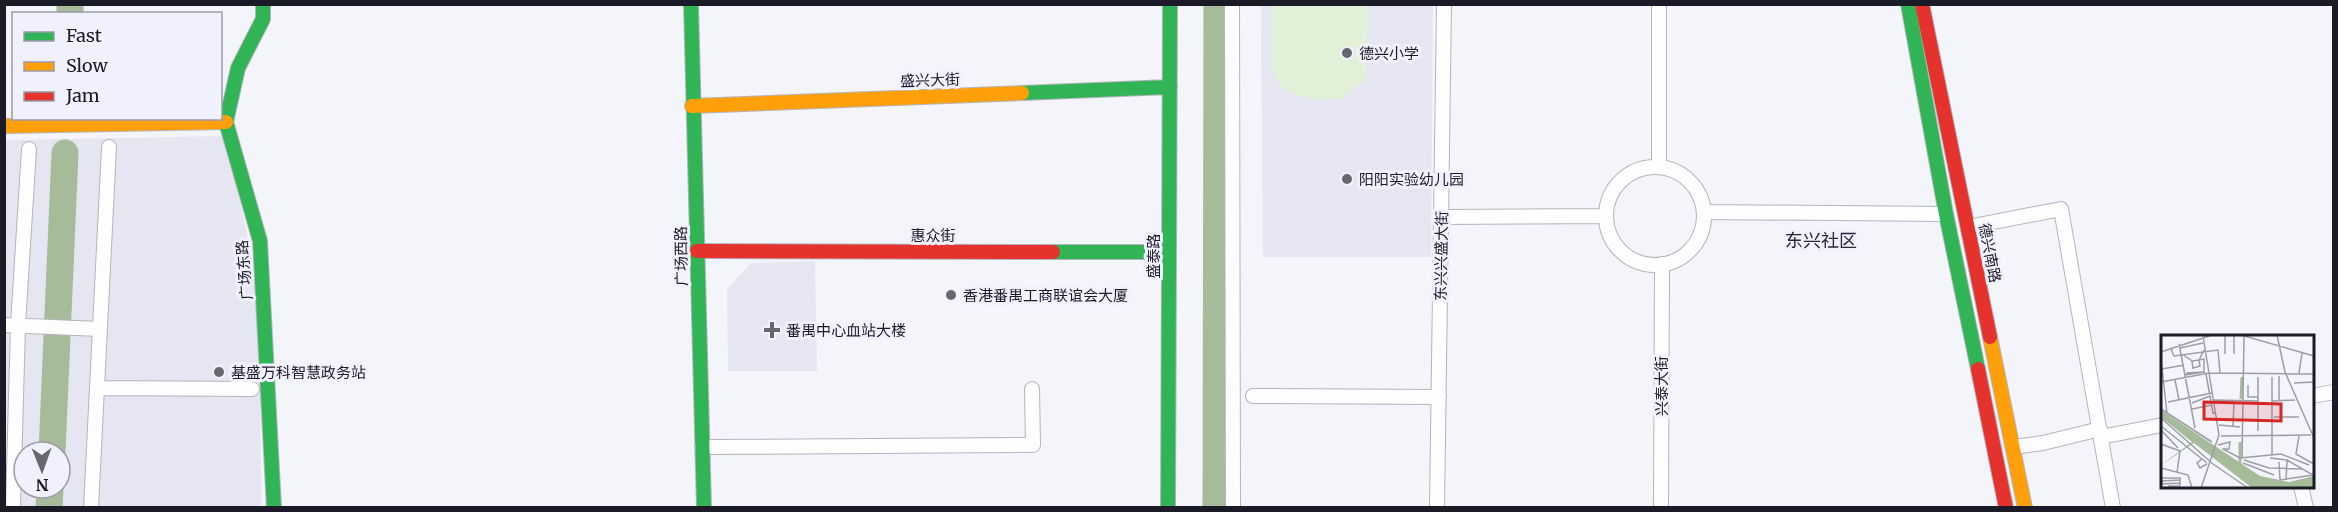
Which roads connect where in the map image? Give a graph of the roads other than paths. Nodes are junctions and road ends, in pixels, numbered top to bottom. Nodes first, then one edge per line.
1 (263, 4) edge
2 (691, 4) edge
3 (1170, 4) edge
4 (1232, 4) edge
5 (1444, 4) edge
6 (1659, 4) edge
7 (1908, 4) edge
8 (1922, 4) edge
9 (1170, 87) junction
10 (692, 106) junction
11 (226, 122) junction
12 (4, 126) edge
13 (109, 147) dead end
14 (29, 149) dead end
15 (1659, 167) junction
16 (1704, 212) junction
17 (1946, 214) junction
18 (1606, 216) junction
19 (1441, 217) junction
20 (1968, 227) junction
21 (697, 251) junction
22 (1169, 252) junction
23 (1662, 264) junction
24 (11, 325) edge
25 (100, 329) junction
26 (97, 388) junction
27 (252, 389) dead end
28 (1032, 389) dead end
29 (2334, 392) edge
30 (1253, 396) dead end
31 (2314, 396) edge
32 (1438, 397) junction
33 (2161, 425) edge
34 (2100, 433) junction
35 (702, 447) junction
36 (2013, 447) junction
37 (2301, 488) edge
38 (13, 507) edge
39 (92, 507) edge
40 (274, 507) edge
41 (704, 507) edge
42 (1168, 507) edge
43 (1233, 507) edge
44 (1437, 507) edge
45 (1661, 507) edge
46 (2006, 507) edge
47 (2025, 507) edge
48 (2113, 507) edge
49 (2306, 507) edge

1 - 11 street, 广场东路
2 - 10 street, 广场西路
3 - 9 street, 盛泰路
4 - 43 street
5 - 19 street, 东兴兴盛大街
6 - 15 street
7 - 17 street
8 - 20 street, 德兴南路
9 - 10 street, 盛兴大街
9 - 22 street, 盛泰路
10 - 21 street, 广场西路
11 - 12 street
11 - 40 street, 广场东路
13 - 25 street
14 - 24 street
15 - 16 street
15 - 18 street
16 - 17 street
16 - 23 street
17 - 46 street
18 - 19 street
18 - 23 street
19 - 32 street, 东兴兴盛大街
20 - 34 street
20 - 36 street, 德兴南路
21 - 22 street, 惠众街
21 - 35 street, 广场西路
22 - 42 street, 盛泰路
23 - 45 street, 兴泰大街
24 - 25 street
24 - 38 street
25 - 26 street
26 - 27 street
26 - 39 street
28 - 35 street
29 - 31 street
30 - 32 street
32 - 44 street, 东兴兴盛大街
33 - 34 street
34 - 36 street
34 - 48 street
35 - 41 street, 广场西路
36 - 47 street, 德兴南路
37 - 49 street

